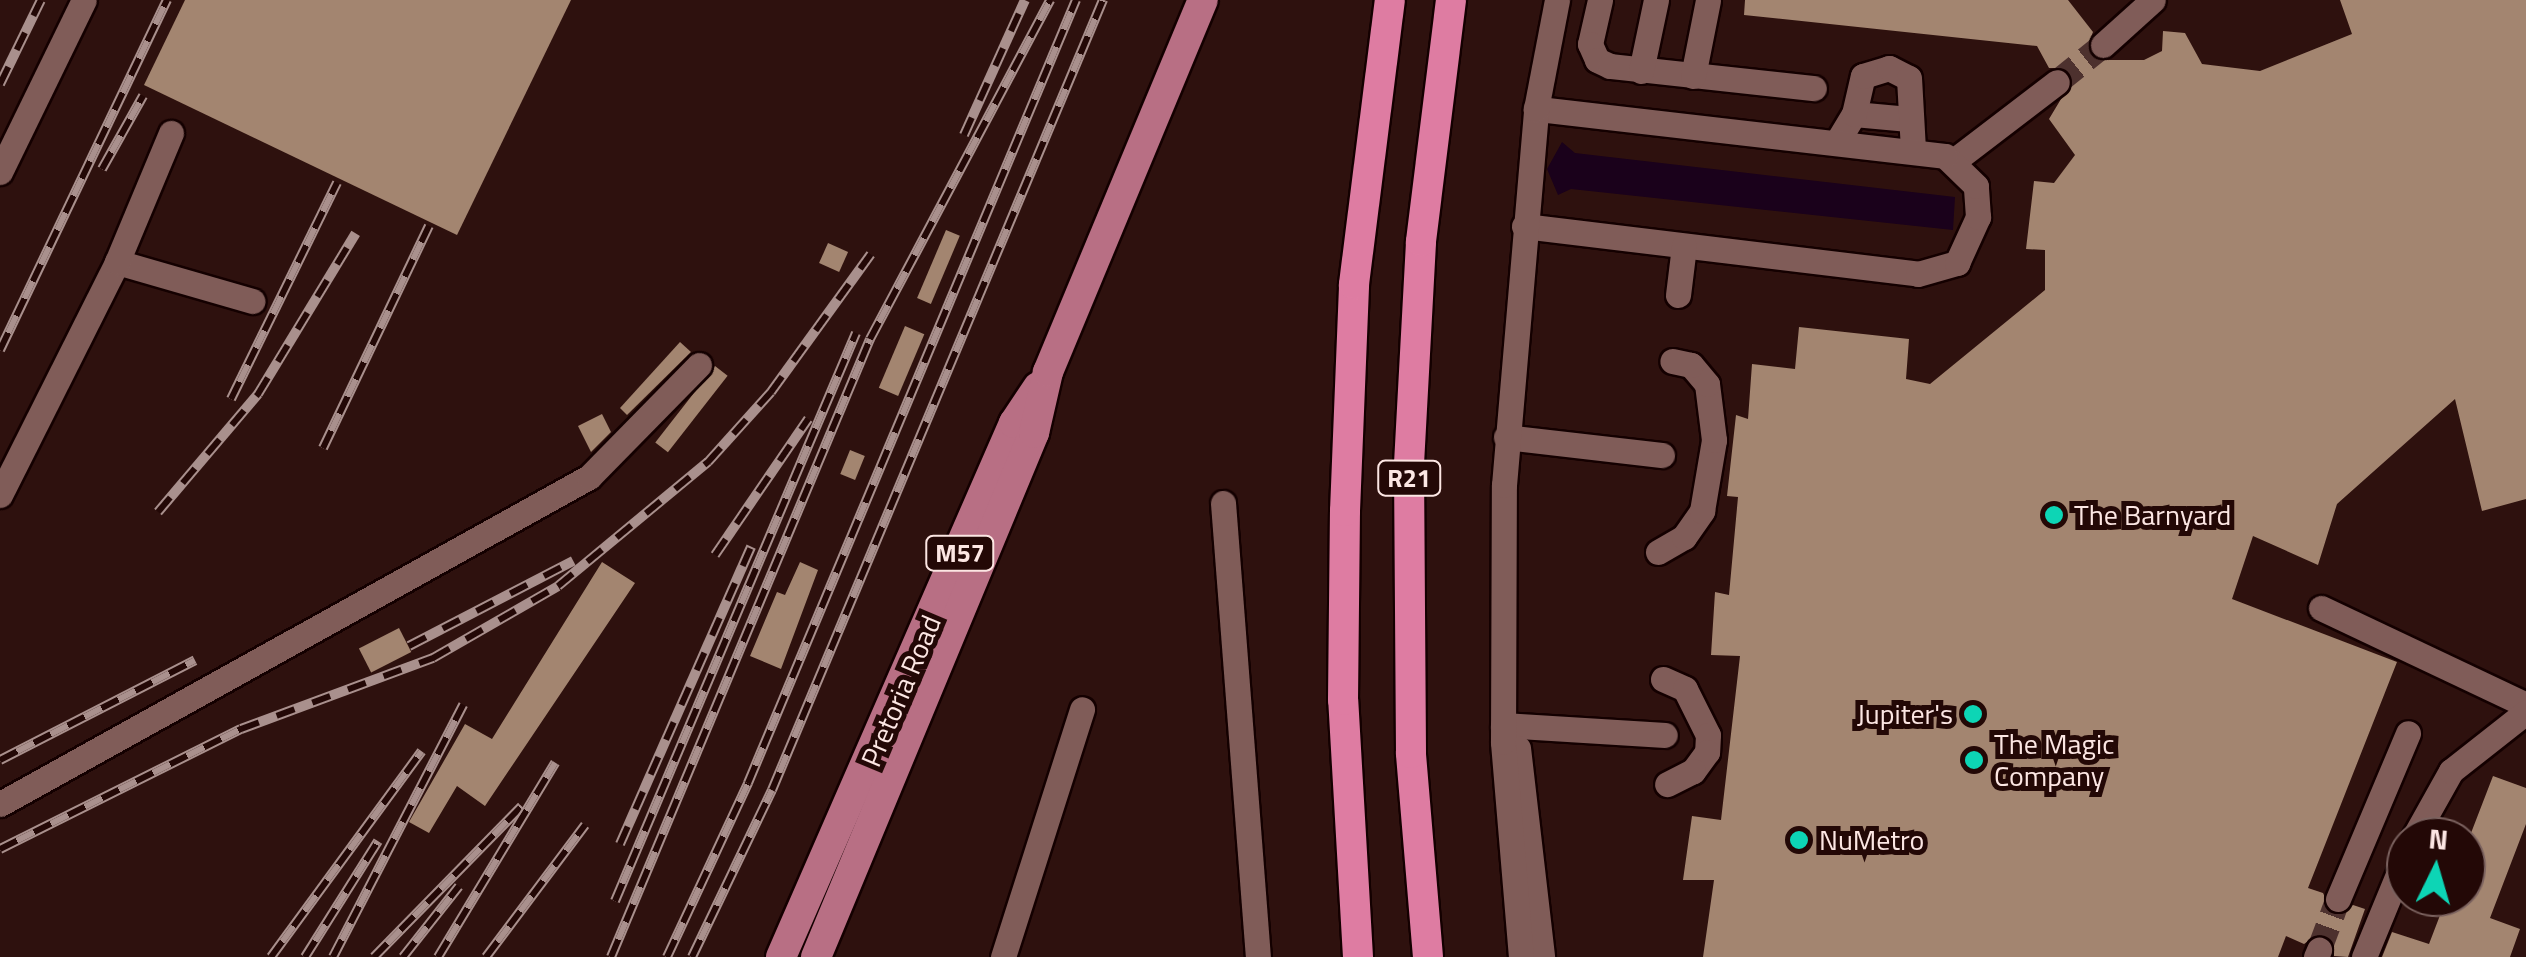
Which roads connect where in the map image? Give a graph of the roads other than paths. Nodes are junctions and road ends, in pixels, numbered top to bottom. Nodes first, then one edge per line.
1 (84, 0) edge
2 (1204, 0) edge
3 (1390, 0) edge
4 (1451, 0) edge
5 (1557, 0) edge
6 (1600, 0) edge
7 (1656, 0) edge
8 (1708, 0) edge
9 (2154, 0) edge
10 (2103, 45) tunnel mouth
11 (1641, 71) junction
12 (1693, 76) junction
13 (2057, 82) tunnel mouth
14 (1814, 88) dead end
15 (1536, 109) junction
16 (1854, 114) junction
17 (1909, 120) junction
18 (171, 133) dead end
19 (1837, 142) junction
20 (1914, 150) junction
21 (1956, 160) junction
22 (0, 172) edge
23 (1524, 226) junction
24 (1684, 246) junction
25 (117, 262) junction
26 (1678, 295) dead end
27 (252, 301) dead end
28 (1672, 361) dead end
29 (699, 366) dead end
30 (1048, 372) junction
31 (1506, 437) junction
32 (1662, 455) dead end
33 (0, 496) edge
34 (1222, 504) dead end
35 (1658, 552) dead end
36 (2322, 608) dead end
37 (1663, 679) dead end
38 (2526, 708) edge
39 (1082, 709) dead end
40 (1509, 724) junction
41 (2408, 732) dead end
42 (1665, 736) dead end
43 (1667, 784) dead end
44 (0, 804) edge
45 (2425, 817) edge
46 (2368, 828) junction
47 (2386, 836) edge
48 (2338, 899) tunnel mouth
49 (2386, 904) edge
50 (781, 957) edge
51 (816, 957) edge
52 (1003, 957) edge
53 (1258, 957) edge
54 (1358, 957) edge
55 (1428, 957) edge
56 (1521, 957) edge
57 (1542, 957) edge
58 (2364, 957) edge

1 - 22 lane
2 - 30 main road, Pretoria Road / M57
3 - 54 highway, R21
4 - 55 highway, R21
5 - 15 lane
6 - 11 lane
7 - 11 lane
8 - 12 lane
9 - 10 lane
11 - 12 lane
12 - 14 lane
13 - 21 lane
15 - 19 lane
15 - 23 lane
16 - 17 lane
16 - 17 lane
16 - 19 lane
17 - 20 lane
18 - 25 lane
19 - 20 lane
20 - 21 lane
21 - 24 lane
23 - 24 lane
23 - 31 lane
24 - 26 lane
25 - 27 lane
25 - 33 lane
28 - 35 lane
29 - 44 lane
30 - 50 main road, Pretoria Road / M57
30 - 51 main road, Pretoria Road / M57
31 - 32 lane
31 - 40 lane
34 - 53 lane
36 - 38 lane
37 - 43 lane
38 - 45 lane
39 - 52 lane
40 - 42 lane
40 - 56 lane
40 - 57 lane
41 - 46 lane
46 - 47 lane
46 - 48 lane
49 - 58 lane

